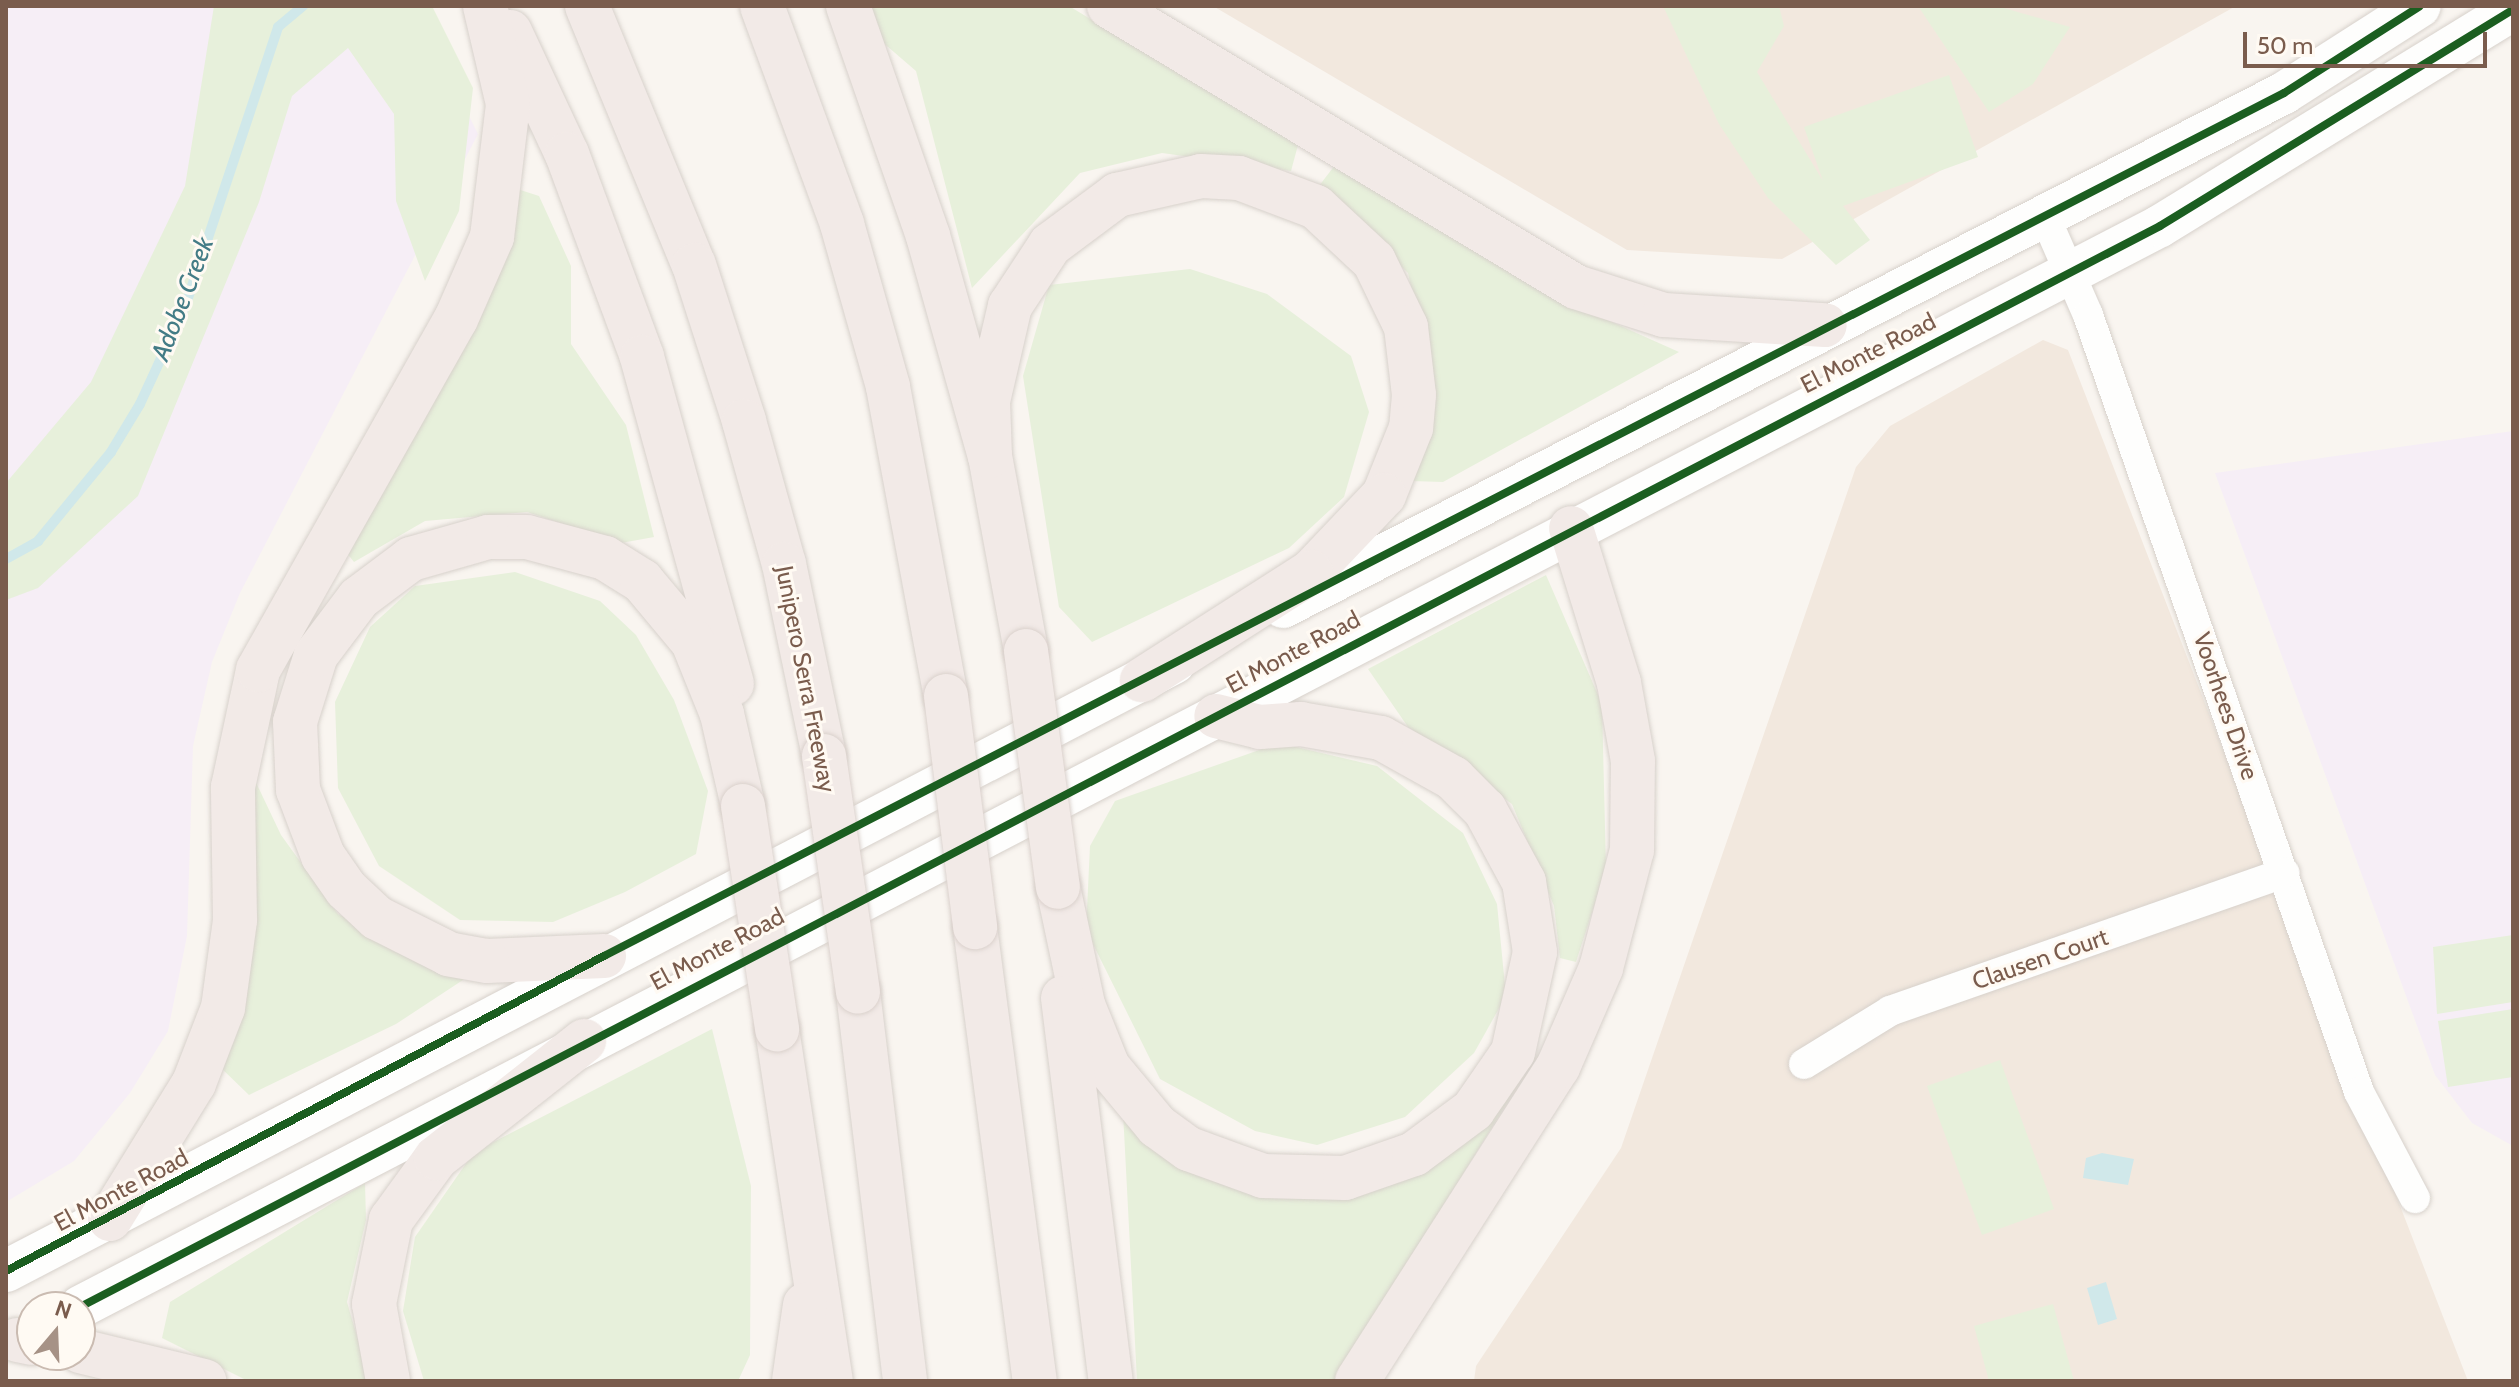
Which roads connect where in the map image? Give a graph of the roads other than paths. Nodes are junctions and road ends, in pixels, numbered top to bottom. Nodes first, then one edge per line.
1 (485, 6) edge
2 (495, 6) edge
3 (587, 6) edge
4 (762, 6) edge
5 (848, 6) edge
6 (1109, 6) edge
7 (2420, 6) edge
8 (2513, 10) edge
9 (2043, 212) junction
10 (2071, 272) junction
11 (1825, 325) junction
12 (990, 456) junction
13 (1571, 528) junction
14 (1142, 680) junction
15 (1216, 716) junction
16 (743, 806) junction
17 (2285, 873) junction
18 (1058, 887) junction
19 (604, 956) junction
20 (584, 1041) junction
21 (1804, 1064) dead end
22 (797, 1159) junction
23 (2415, 1198) dead end
24 (110, 1219) junction
25 (6, 1271) edge
26 (96, 1299) edge
27 (96, 1355) edge
28 (204, 1381) edge
29 (388, 1381) edge
30 (794, 1381) edge
31 (831, 1381) edge
32 (905, 1381) edge
33 (1035, 1381) edge
34 (1111, 1381) edge
35 (1357, 1381) edge

1 - 24 highway
2 - 16 highway
3 - 32 highway, Junipero Serra Freeway, bridge
4 - 33 highway, bridge
5 - 12 highway
6 - 11 highway
7 - 9 main road, El Monte Road
8 - 10 main road, El Monte Road
9 - 10 street, Voorhees Drive
9 - 11 main road, El Monte Road
10 - 13 main road, El Monte Road
10 - 17 street, Voorhees Drive
11 - 14 main road, El Monte Road
12 - 14 highway
12 - 18 highway, bridge
13 - 15 main road, El Monte Road
13 - 35 highway
14 - 19 main road, El Monte Road
15 - 18 highway
15 - 20 main road, El Monte Road
16 - 19 highway
16 - 22 highway, bridge
17 - 21 street, Clausen Court
17 - 23 street, Voorhees Drive
18 - 34 highway
19 - 24 main road, El Monte Road
20 - 26 main road, El Monte Road
20 - 29 highway
22 - 30 highway
22 - 31 highway
24 - 25 main road, El Monte Road
27 - 28 highway

